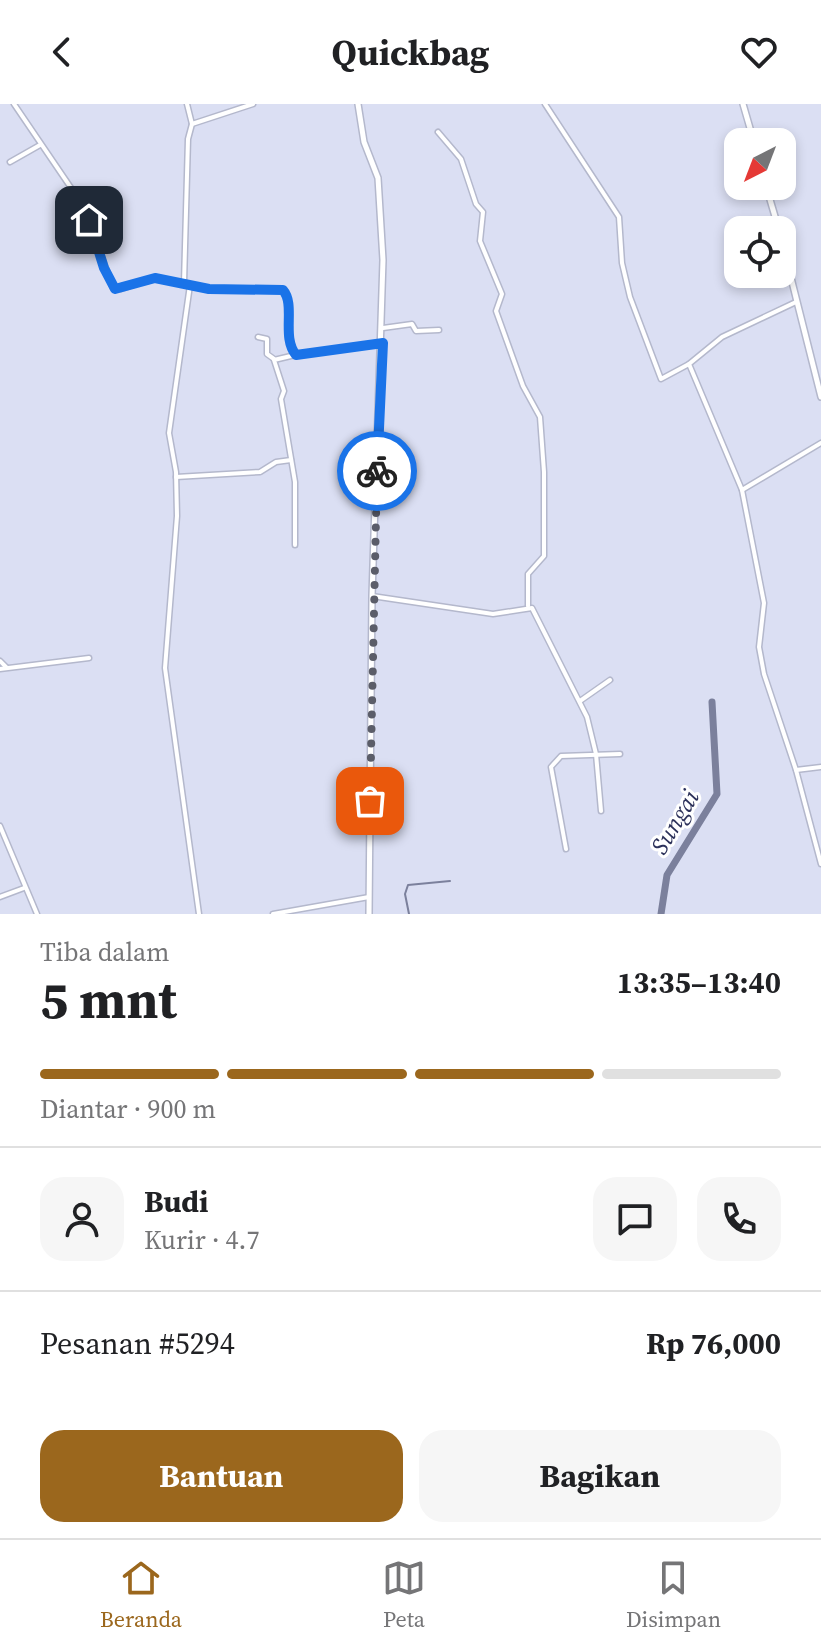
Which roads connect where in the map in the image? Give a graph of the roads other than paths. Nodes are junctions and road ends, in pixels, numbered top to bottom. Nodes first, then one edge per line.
1 (14, 104) edge
2 (187, 104) edge
3 (253, 104) edge
4 (358, 104) edge
5 (545, 104) edge
6 (743, 104) edge
7 (192, 124) junction
8 (750, 128) edge
9 (438, 132) dead end
10 (40, 145) junction
11 (10, 162) dead end
12 (187, 284) junction
13 (794, 288) edge
14 (798, 301) junction
15 (383, 328) junction
16 (439, 330) dead end
17 (258, 337) dead end
18 (383, 343) junction
19 (295, 355) junction
20 (274, 359) junction
21 (689, 364) junction
22 (821, 397) edge
23 (821, 443) edge
24 (292, 460) junction
25 (176, 477) junction
26 (742, 490) junction
27 (295, 545) dead end
28 (372, 596) junction
29 (528, 606) junction
30 (89, 658) dead end
31 (0, 661) edge
32 (3, 668) edge
33 (610, 680) dead end
34 (580, 701) junction
35 (596, 754) junction
36 (620, 754) dead end
37 (821, 767) edge
38 (796, 770) junction
39 (601, 811) dead end
40 (0, 826) edge
41 (566, 849) dead end
42 (821, 864) edge
43 (25, 888) junction
44 (0, 897) edge
45 (369, 897) junction
46 (37, 914) edge
47 (199, 914) edge
48 (273, 914) edge
49 (369, 914) edge

1 - 10 street
2 - 7 street
3 - 7 street
4 - 15 street
5 - 21 street
6 - 8 street
7 - 12 street
9 - 29 street
10 - 11 street
10 - 12 street
12 - 19 street
12 - 25 street
13 - 14 street
14 - 21 street
14 - 22 street
15 - 16 street
15 - 18 street
17 - 20 street
18 - 19 street
18 - 28 street
19 - 20 street
20 - 24 street
21 - 26 street
23 - 26 street
24 - 25 street
24 - 27 street
25 - 47 street
26 - 38 street
28 - 29 street
28 - 45 street
29 - 34 street
30 - 32 street
31 - 32 street
33 - 34 street
34 - 35 street
35 - 36 street
35 - 39 street
35 - 41 street
37 - 38 street
38 - 42 street
40 - 43 street
43 - 44 street
43 - 46 street
45 - 48 street
45 - 49 street

